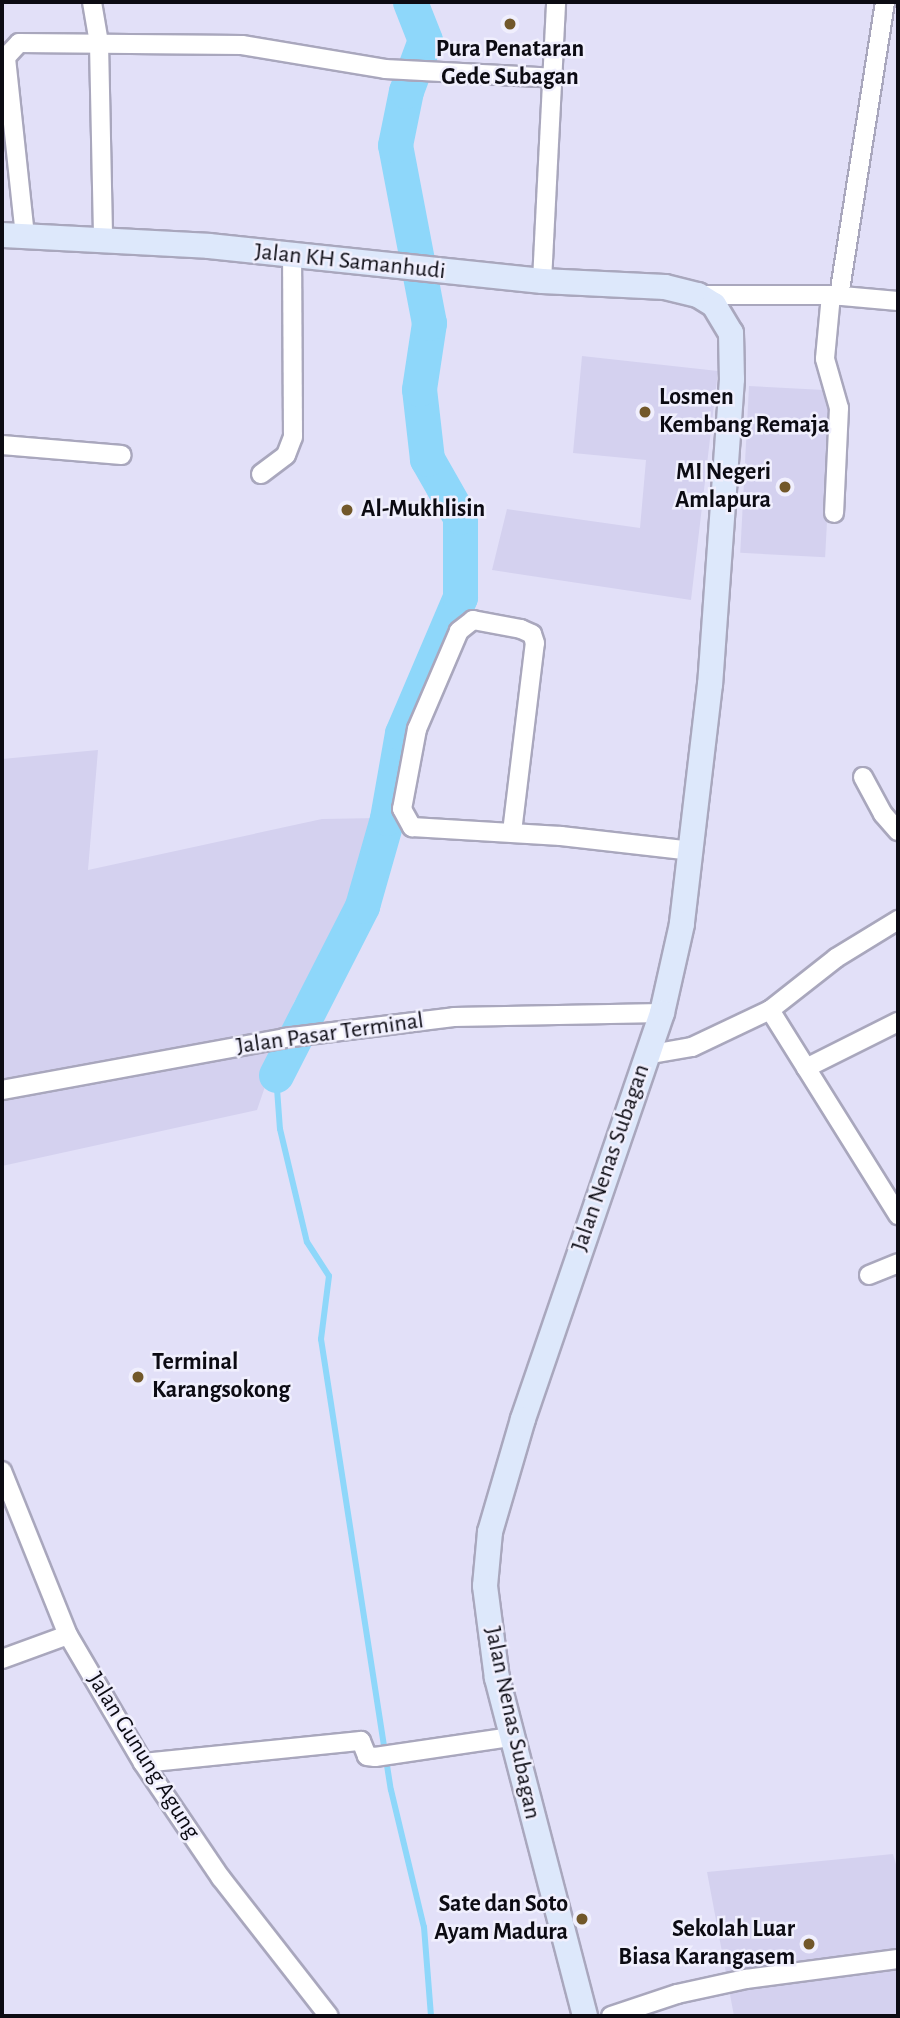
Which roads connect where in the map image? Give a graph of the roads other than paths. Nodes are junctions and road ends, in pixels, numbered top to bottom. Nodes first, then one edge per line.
1 (92, 2) edge
2 (556, 2) edge
3 (885, 2) edge
4 (99, 43) junction
5 (554, 78) junction
6 (13, 236) edge
7 (103, 242) junction
8 (292, 257) junction
9 (542, 281) junction
10 (698, 295) junction
11 (835, 296) junction
12 (898, 301) edge
13 (2, 445) edge
14 (122, 455) dead end
15 (261, 474) dead end
16 (834, 513) dead end
17 (863, 776) dead end
18 (898, 831) edge
19 (512, 832) junction
20 (692, 851) junction
21 (898, 920) edge
22 (770, 1010) junction
23 (662, 1013) junction
24 (898, 1023) edge
25 (646, 1055) junction
26 (806, 1068) junction
27 (2, 1090) edge
28 (898, 1215) edge
29 (898, 1263) edge
30 (869, 1275) dead end
31 (2, 1471) edge
32 (68, 1635) junction
33 (2, 1659) edge
34 (510, 1737) junction
35 (144, 1763) junction
36 (898, 1959) edge
37 (329, 2016) edge
38 (585, 2016) edge
39 (611, 2016) edge

1 - 4 street
2 - 5 street
3 - 11 street
4 - 5 street
4 - 6 street
4 - 7 street
5 - 9 street
6 - 7 main road, Jalan KH Samanhudi
7 - 8 main road, Jalan KH Samanhudi
8 - 9 main road, Jalan KH Samanhudi
8 - 15 street
9 - 10 main road, Jalan KH Samanhudi
10 - 11 street
10 - 20 main road, Jalan Nenas Subagan
11 - 12 street
11 - 16 street
13 - 14 street
17 - 18 street
19 - 19 street
19 - 20 street
20 - 23 main road, Jalan Nenas Subagan
21 - 22 street
22 - 25 street
22 - 26 street
23 - 25 main road, Jalan Nenas Subagan
23 - 27 street, Jalan Pasar Terminal
24 - 26 street
25 - 34 main road, Jalan Nenas Subagan
26 - 28 street
29 - 30 street
31 - 32 street, Jalan Gunung Agung
32 - 33 street
32 - 35 street, Jalan Gunung Agung
34 - 35 street
34 - 38 main road, Jalan Nenas Subagan
35 - 37 street, Jalan Gunung Agung
36 - 39 street

